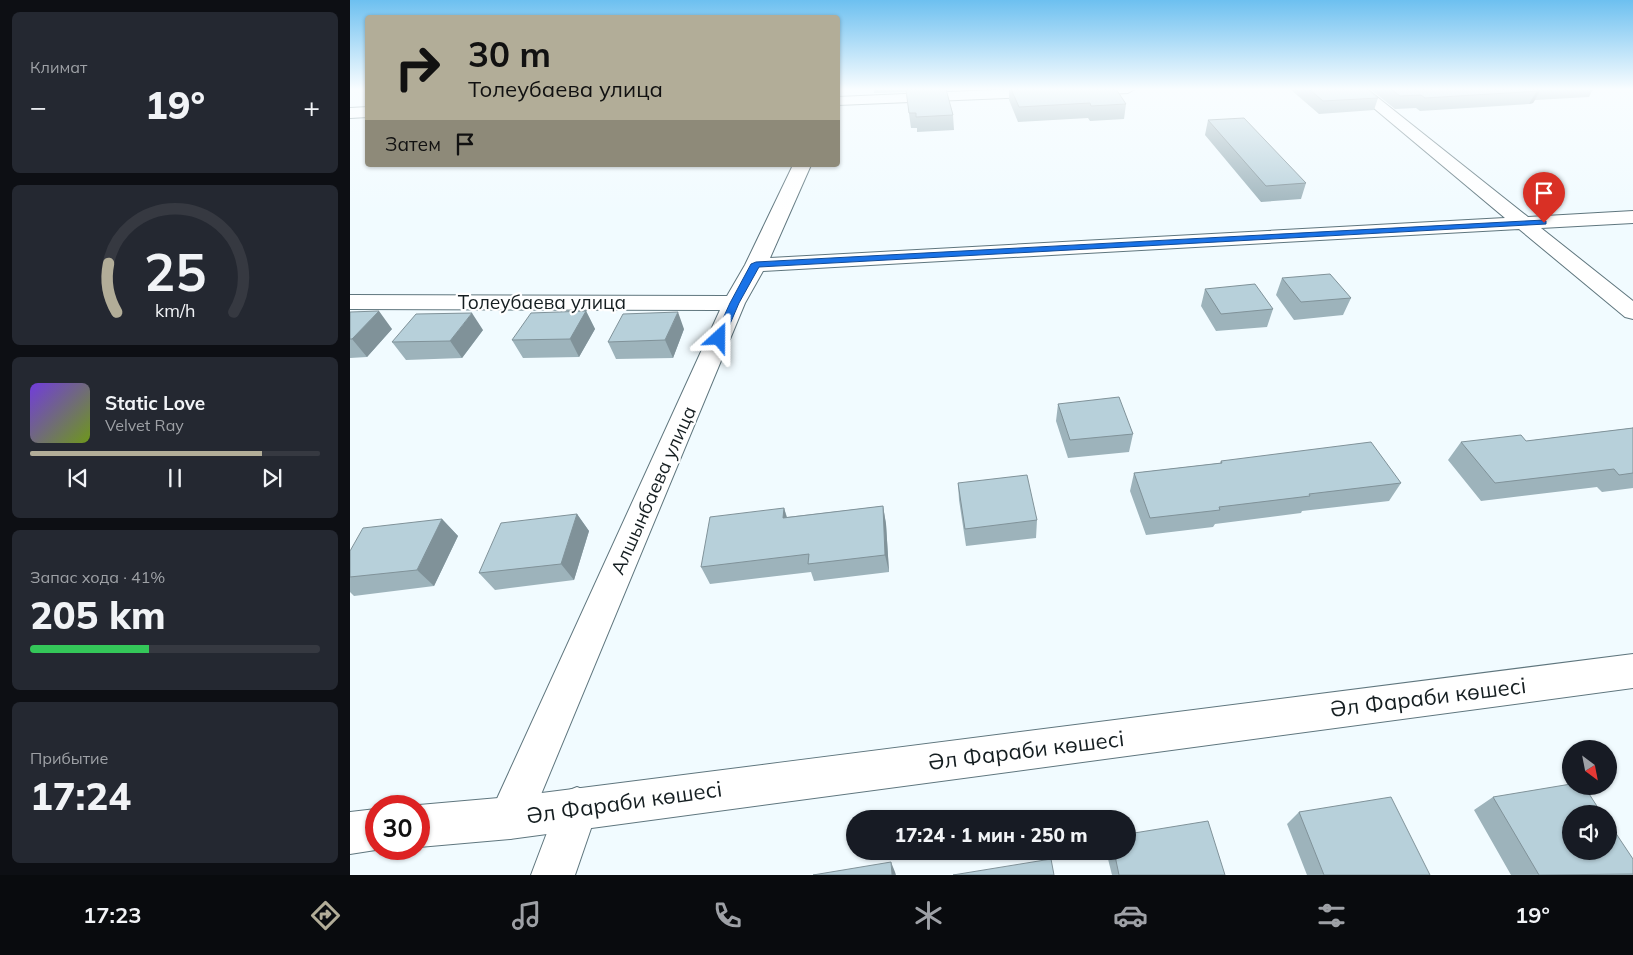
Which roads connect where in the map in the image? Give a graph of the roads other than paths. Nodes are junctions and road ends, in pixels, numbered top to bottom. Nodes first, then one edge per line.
1 (1409, 130) edge
2 (801, 167) edge
3 (1633, 217) edge
4 (1526, 224) junction
5 (756, 264) junction
6 (350, 302) edge
7 (734, 303) junction
8 (1633, 312) edge
9 (1633, 671) edge
10 (577, 808) junction
11 (510, 818) junction
12 (430, 825) edge
13 (365, 831) edge
14 (350, 833) edge
15 (553, 875) edge

1 - 4 street
2 - 5 street, Алшынбаева улица
3 - 4 street
4 - 5 street
4 - 8 street
5 - 7 street, Алшынбаева улица
6 - 7 street, Толеубаева улица
7 - 11 street, Алшынбаева улица
9 - 10 street, Әл Фараби көшесі
10 - 11 street, Әл Фараби көшесі
10 - 15 street
11 - 12 street, Әл Фараби көшесі
13 - 14 street

